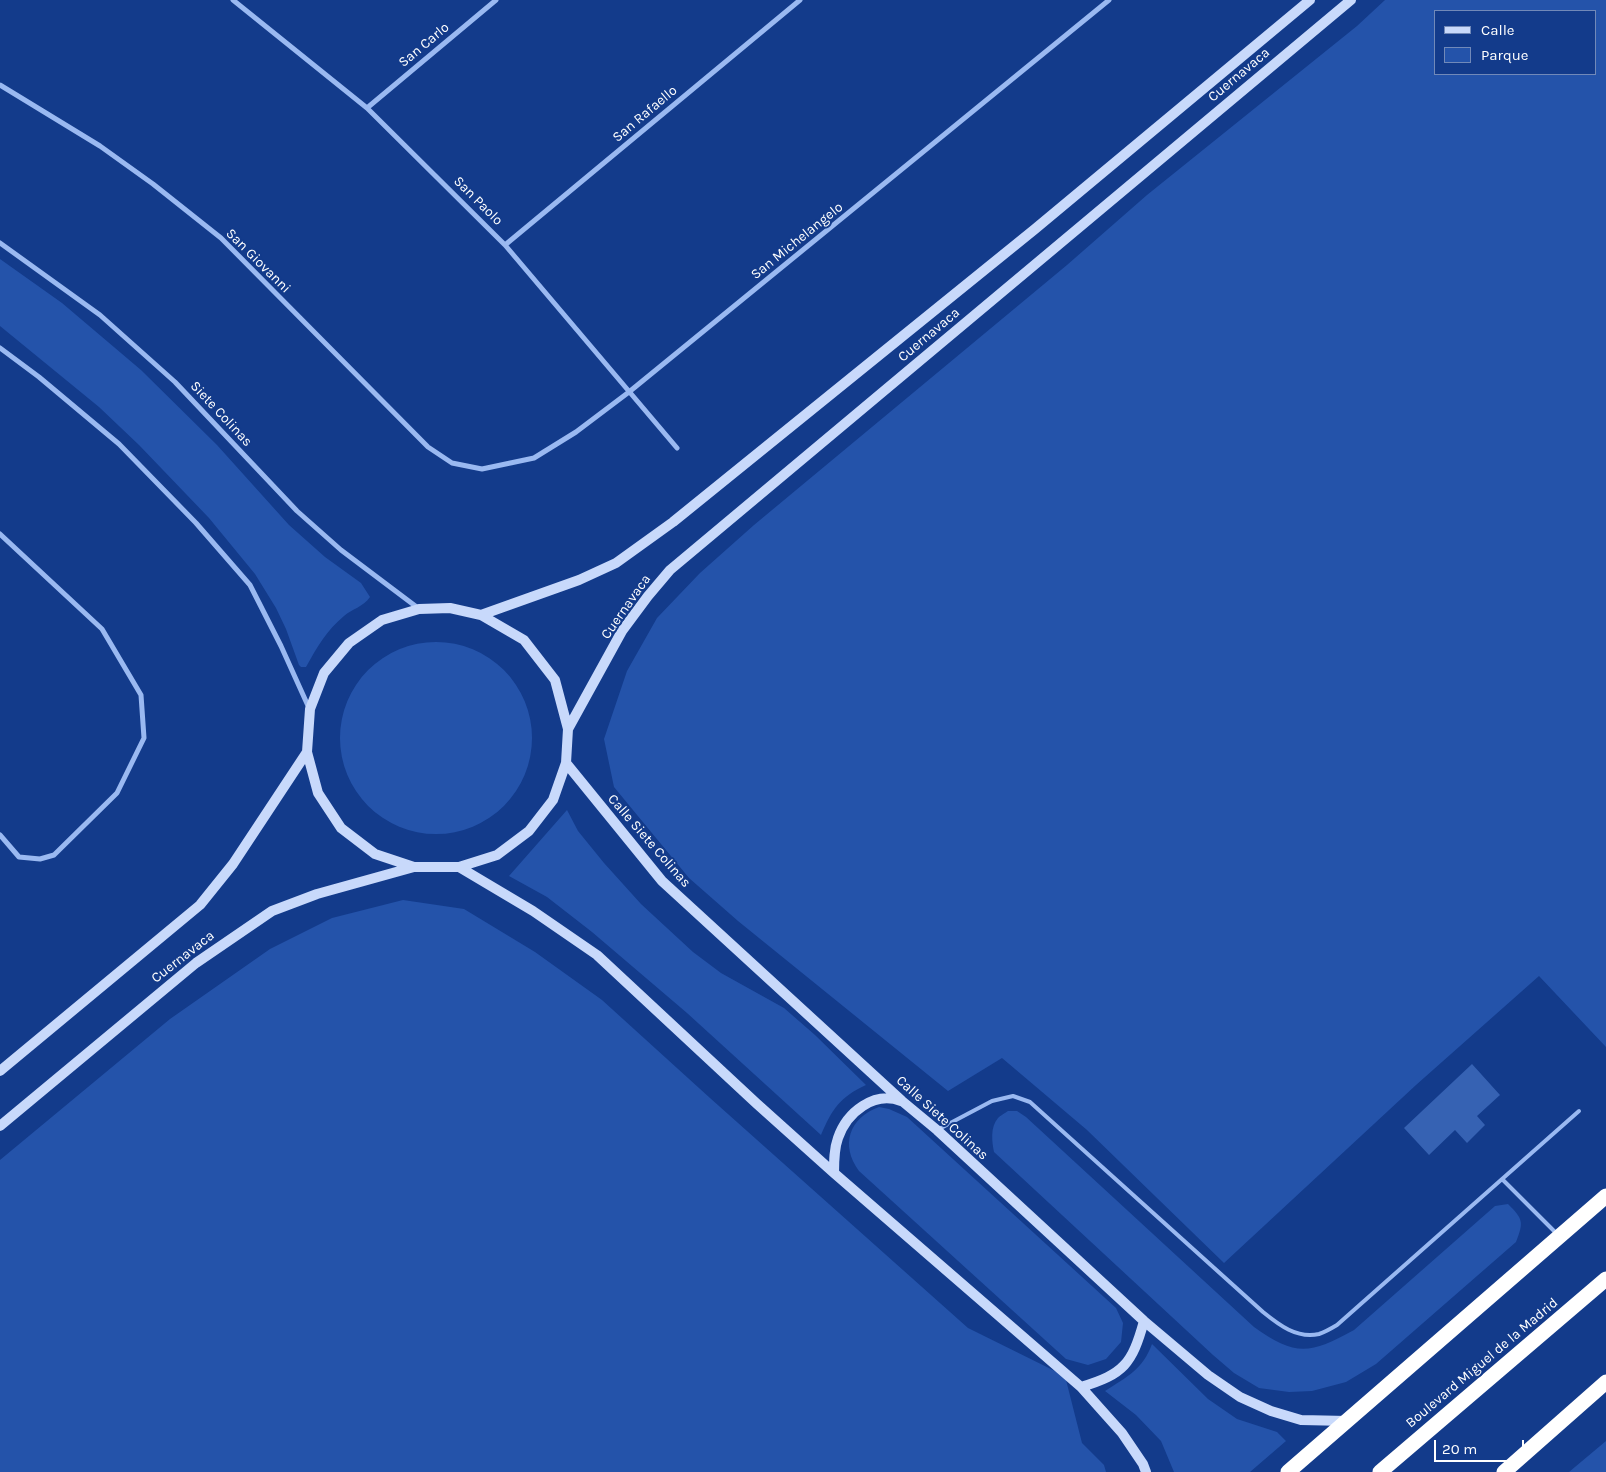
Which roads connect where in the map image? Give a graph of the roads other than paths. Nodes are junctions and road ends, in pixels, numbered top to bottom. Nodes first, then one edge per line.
1 (234, 0) edge
2 (496, 0) edge
3 (800, 0) edge
4 (1109, 0) edge
5 (1310, 0) edge
6 (1351, 0) edge
7 (0, 85) edge
8 (367, 108) junction
9 (0, 243) edge
10 (505, 245) junction
11 (0, 348) edge
12 (629, 392) junction
13 (677, 448) dead end
14 (482, 469) joint
15 (0, 534) edge
16 (419, 609) junction
17 (480, 615) junction
18 (310, 709) junction
19 (568, 729) junction
20 (307, 752) junction
21 (566, 763) junction
22 (0, 835) edge
23 (414, 867) junction
24 (459, 867) junction
25 (0, 1071) edge
26 (902, 1101) junction
27 (1579, 1111) dead end
28 (0, 1126) edge
29 (937, 1130) junction
30 (834, 1173) junction
31 (1503, 1180) junction
32 (1606, 1196) edge
33 (1559, 1237) junction
34 (1606, 1279) edge
35 (1144, 1321) junction
36 (1606, 1382) edge
37 (1081, 1386) junction
38 (1347, 1421) junction
39 (1146, 1472) edge
40 (1288, 1472) edge
41 (1380, 1472) edge
42 (1504, 1472) edge

1 - 8 street, San Paolo
2 - 8 street, San Carlo
3 - 10 street, San Rafaello
4 - 12 street, San Michelangelo
5 - 17 street, Cuernavaca
6 - 19 street, Cuernavaca
7 - 14 street, San Giovanni
8 - 10 street, San Paolo
9 - 16 street, Siete Colinas
10 - 12 street, San Paolo
11 - 18 street
12 - 13 street, San Paolo
12 - 14 street, San Michelangelo
15 - 22 street
16 - 17 street
16 - 18 street
17 - 19 street
18 - 20 street
19 - 21 street
20 - 23 street
20 - 25 street, Cuernavaca
21 - 24 street
21 - 26 street, Calle Siete Colinas
23 - 24 street
23 - 28 street, Cuernavaca
24 - 30 street
26 - 29 street, Calle Siete Colinas
26 - 30 street
27 - 31 lane
29 - 31 lane
29 - 35 street, Calle Siete Colinas
30 - 37 street
31 - 33 lane
32 - 33 highway
33 - 38 highway
34 - 41 highway, Boulevard Miguel de la Madrid
35 - 37 street
35 - 38 street, Calle Siete Colinas
36 - 42 highway
37 - 39 street
38 - 40 highway

